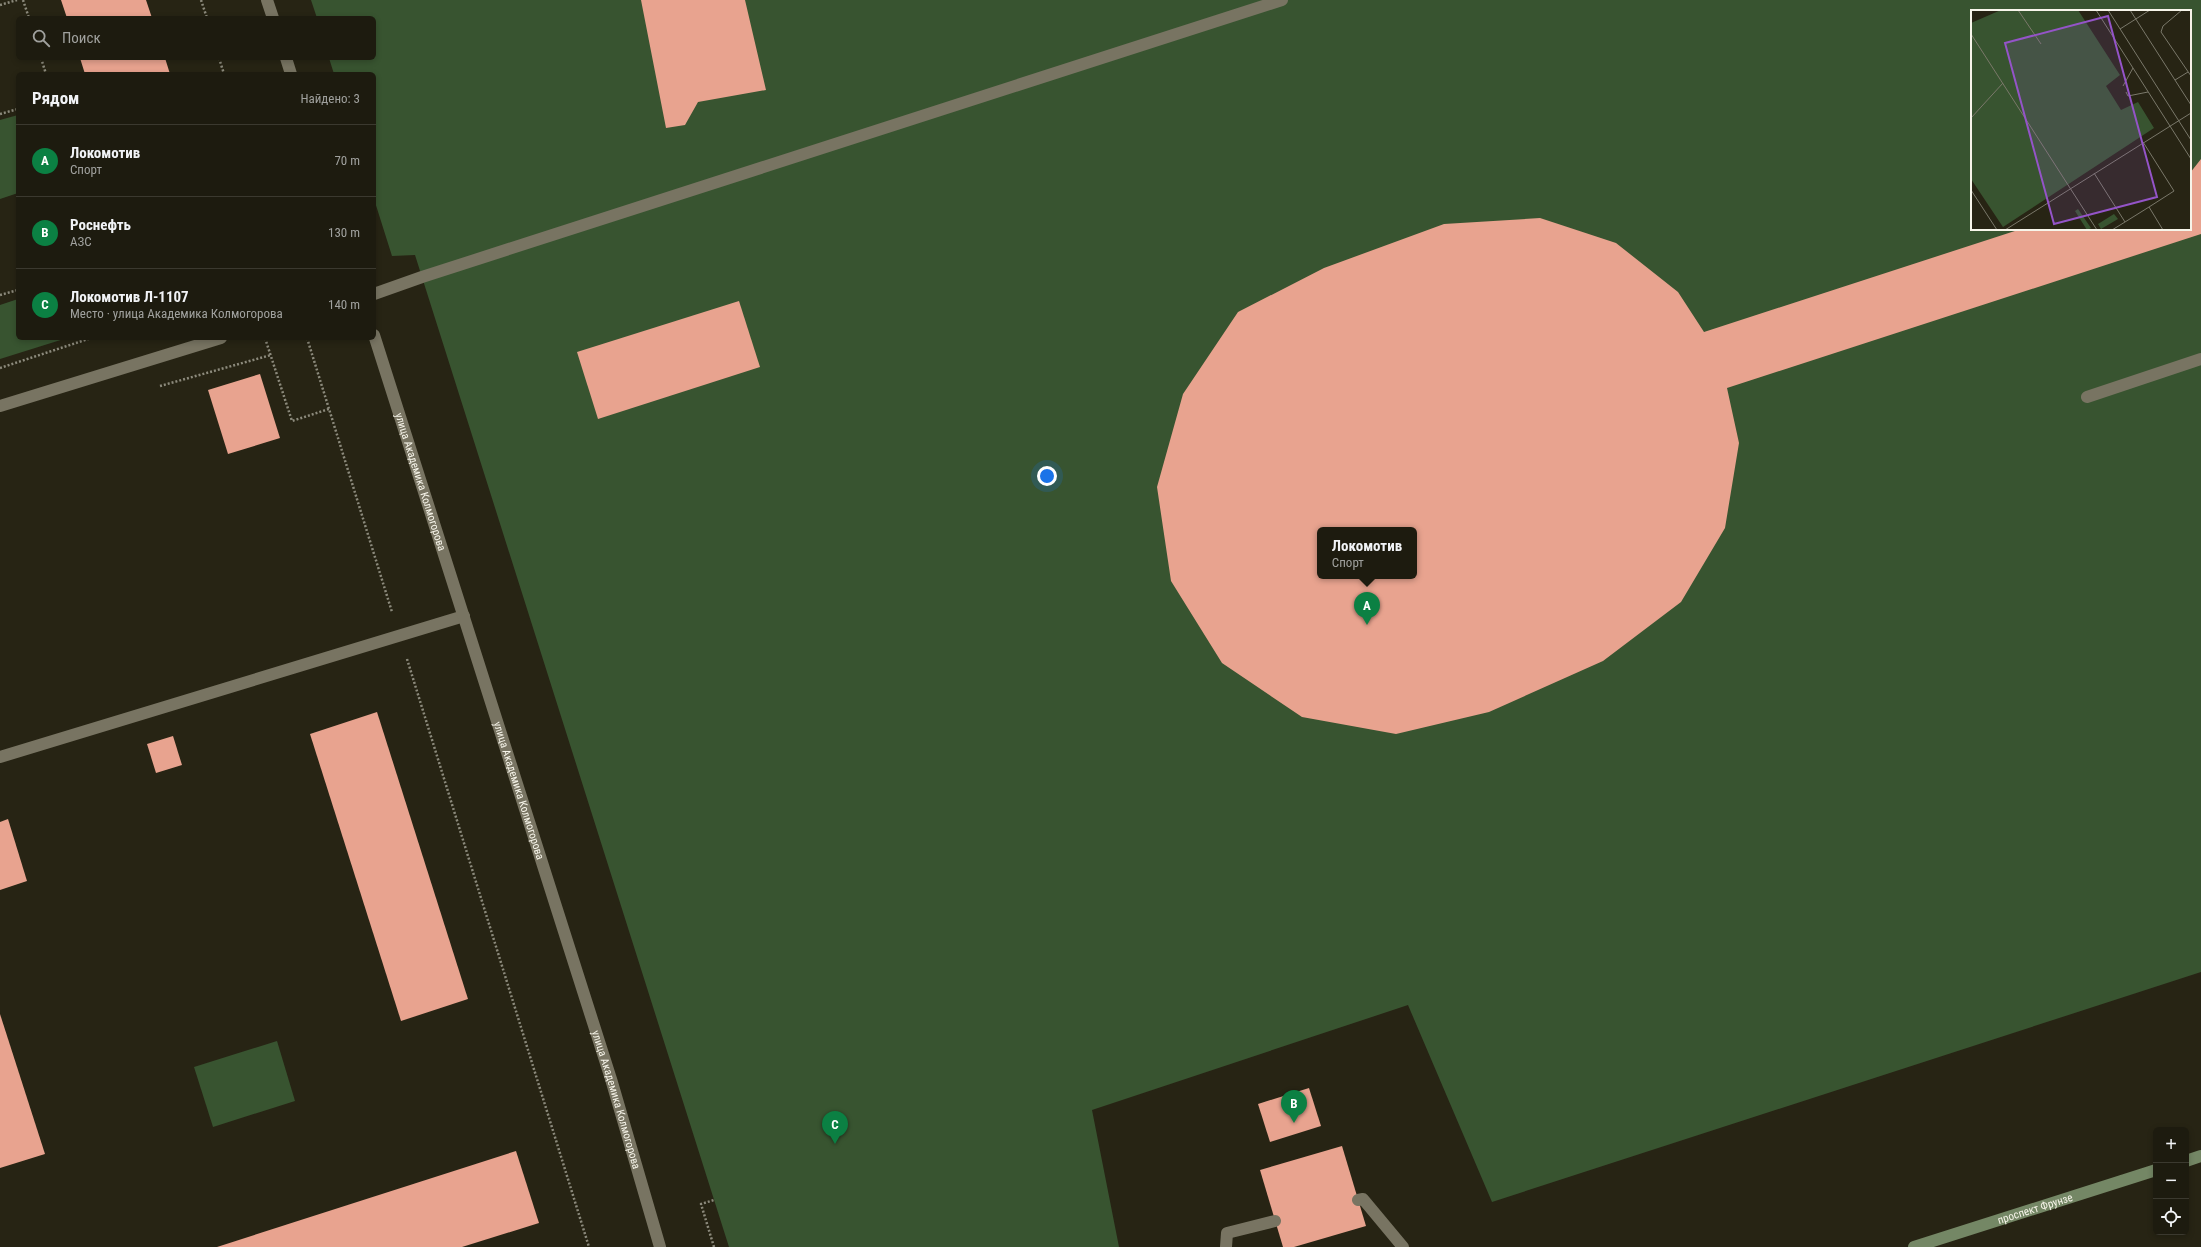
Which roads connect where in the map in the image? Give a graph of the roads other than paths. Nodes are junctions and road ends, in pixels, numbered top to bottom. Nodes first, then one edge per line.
1 (267, 0) edge
2 (1282, 0) edge
3 (272, 16) edge
4 (287, 60) edge
5 (290, 72) edge
6 (376, 293) edge
7 (214, 340) edge
8 (376, 340) edge
9 (2201, 359) edge
10 (2088, 396) dead end
11 (0, 406) edge
12 (464, 616) junction
13 (0, 757) edge
14 (2201, 1156) edge
15 (2189, 1160) edge
16 (2153, 1171) edge
17 (1358, 1200) dead end
18 (1276, 1221) dead end
19 (660, 1247) edge
20 (1226, 1247) edge
21 (1403, 1247) edge
22 (1914, 1247) edge

1 - 3 street
2 - 6 street
4 - 5 street
7 - 11 street
8 - 12 street, улица Академика Колмогорова
9 - 10 street
12 - 13 street
12 - 19 street, улица Академика Колмогорова
14 - 15 main road
16 - 22 main road, проспект Фрунзе
17 - 21 street
18 - 20 street

